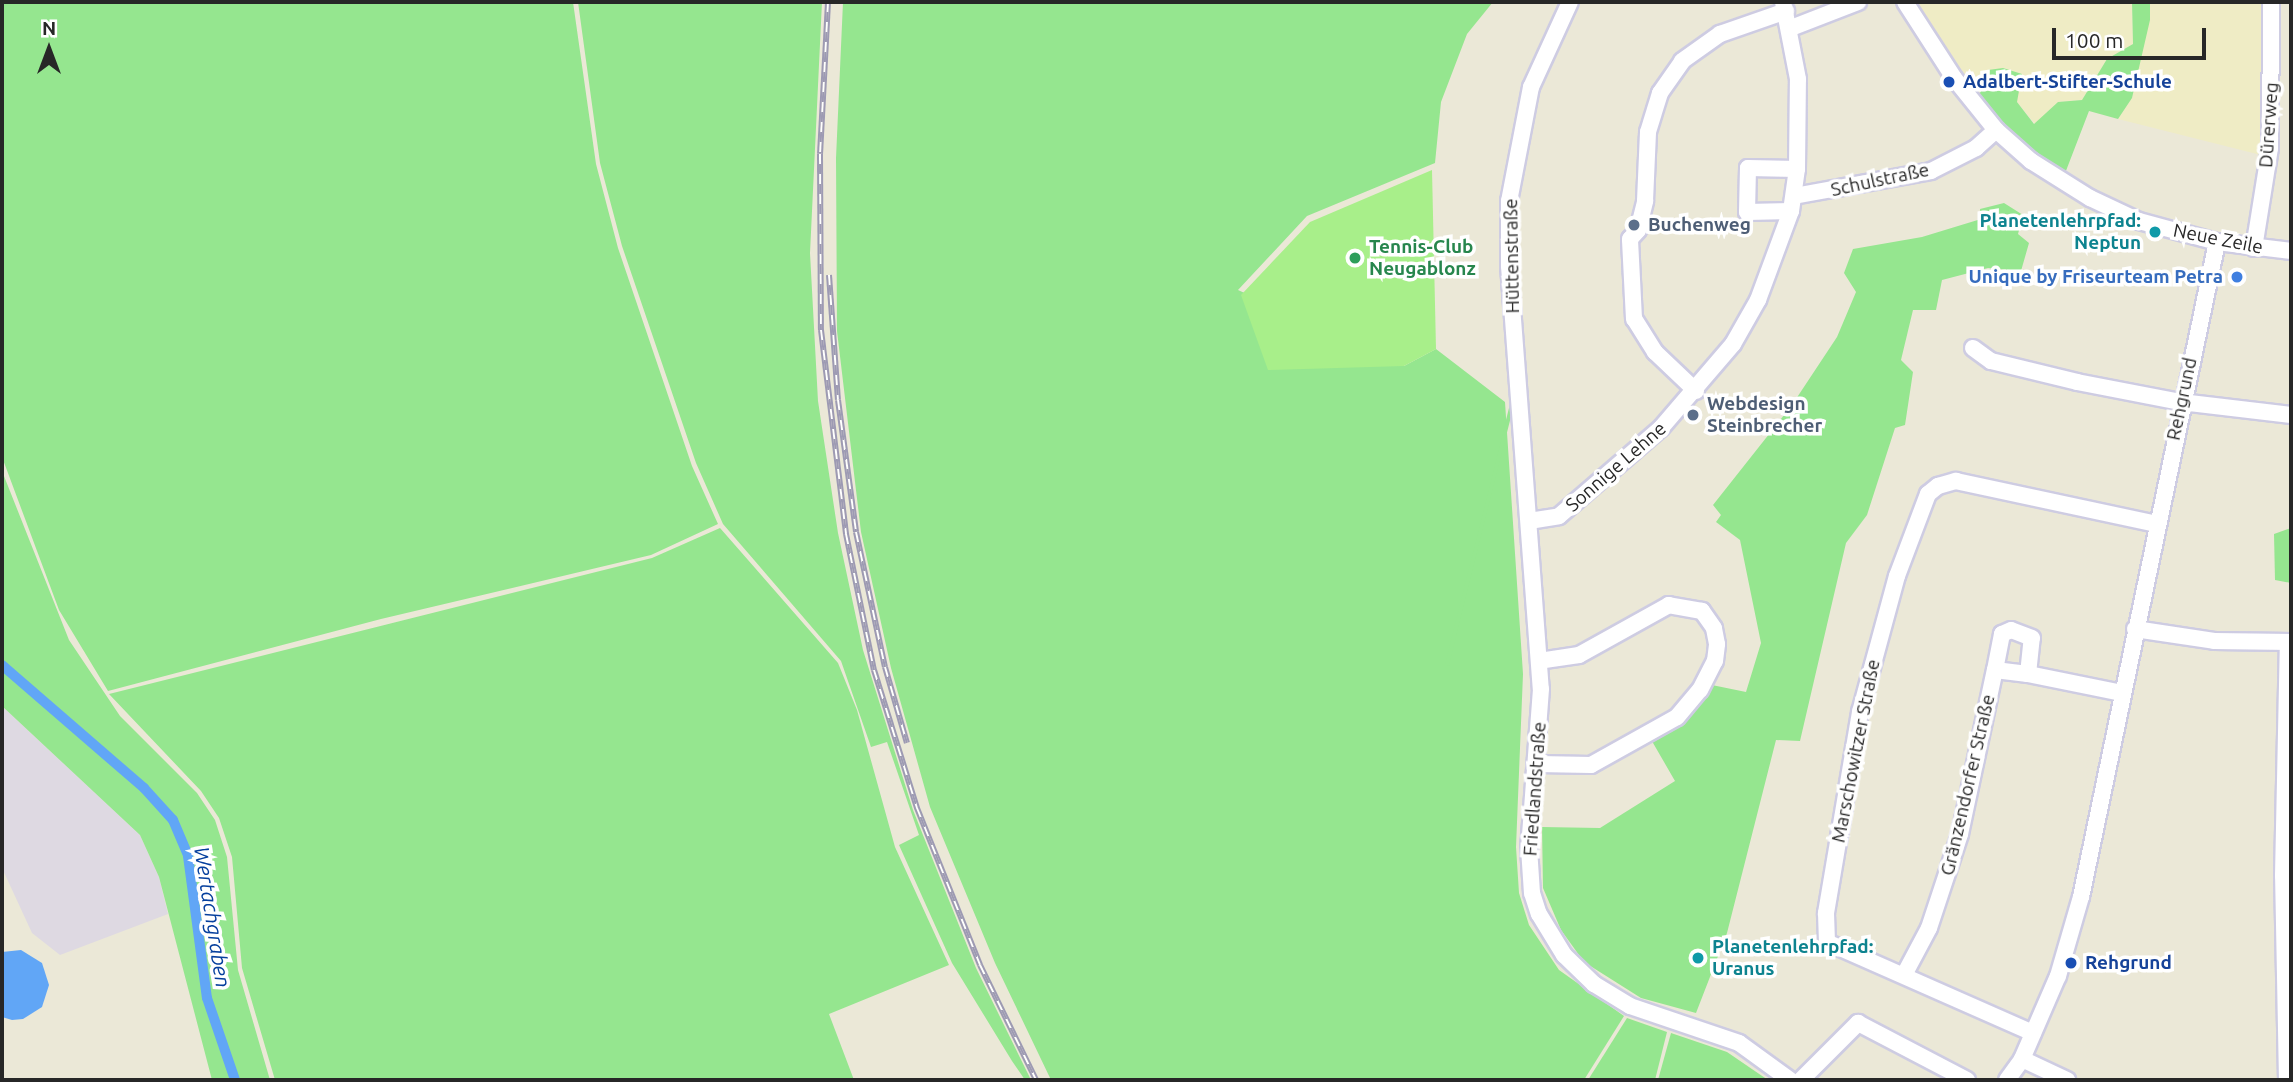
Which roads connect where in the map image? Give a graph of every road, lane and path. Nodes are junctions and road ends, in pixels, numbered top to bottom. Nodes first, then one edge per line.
1 (1570, 2) edge
2 (1858, 2) edge
3 (1905, 2) edge
4 (2271, 2) edge
5 (1784, 6) edge
6 (1791, 27) junction
7 (1996, 130) junction
8 (1797, 169) junction
9 (1792, 204) junction
10 (2217, 242) junction
11 (2254, 248) junction
12 (2291, 251) edge
13 (1973, 348) dead end
14 (1696, 391) junction
15 (2181, 402) junction
16 (2291, 415) edge
17 (1529, 521) junction
18 (2156, 524) junction
19 (2135, 629) junction
20 (2290, 642) edge
21 (1539, 661) junction
22 (1995, 670) junction
23 (2028, 674) junction
24 (2122, 693) junction
25 (1538, 764) junction
26 (1905, 975) junction
27 (2033, 1033) junction
28 (2022, 1059) junction
29 (1790, 1080) edge
30 (1801, 1080) edge
31 (1966, 1080) edge
32 (2007, 1080) edge
33 (2067, 1080) edge
34 (2287, 1080) edge

1 - 17 street, Hüttenstraße
2 - 6 street
3 - 7 street, Neue Zeile
4 - 11 street, Dürerweg
5 - 6 street, Sonnige Lehne
5 - 14 street
6 - 8 street, Sonnige Lehne
7 - 9 street, Schulstraße
7 - 10 street, Neue Zeile
8 - 9 street, Sonnige Lehne
8 - 9 street
9 - 14 street, Sonnige Lehne
10 - 11 street, Neue Zeile
10 - 15 street, Rehgrund
11 - 12 street, Neue Zeile
13 - 15 street
14 - 17 street, Sonnige Lehne
15 - 16 street
15 - 18 street, Rehgrund
17 - 21 street, Friedlandstraße
18 - 19 street, Rehgrund
18 - 26 street, Marschowitzer Straße
19 - 20 street
19 - 24 street, Rehgrund
20 - 34 street
21 - 25 street, Friedlandstraße
21 - 25 street
22 - 23 street, Gränzendorfer Straße
22 - 23 street, Gränzendorfer Straße
22 - 26 street, Gränzendorfer Straße
23 - 24 street, Gränzendorfer Straße
24 - 27 street, Rehgrund
25 - 29 street, Friedlandstraße
26 - 27 street, Marschowitzer Straße
27 - 28 street, Rehgrund
28 - 32 street, Rehgrund
28 - 33 street
30 - 31 street

